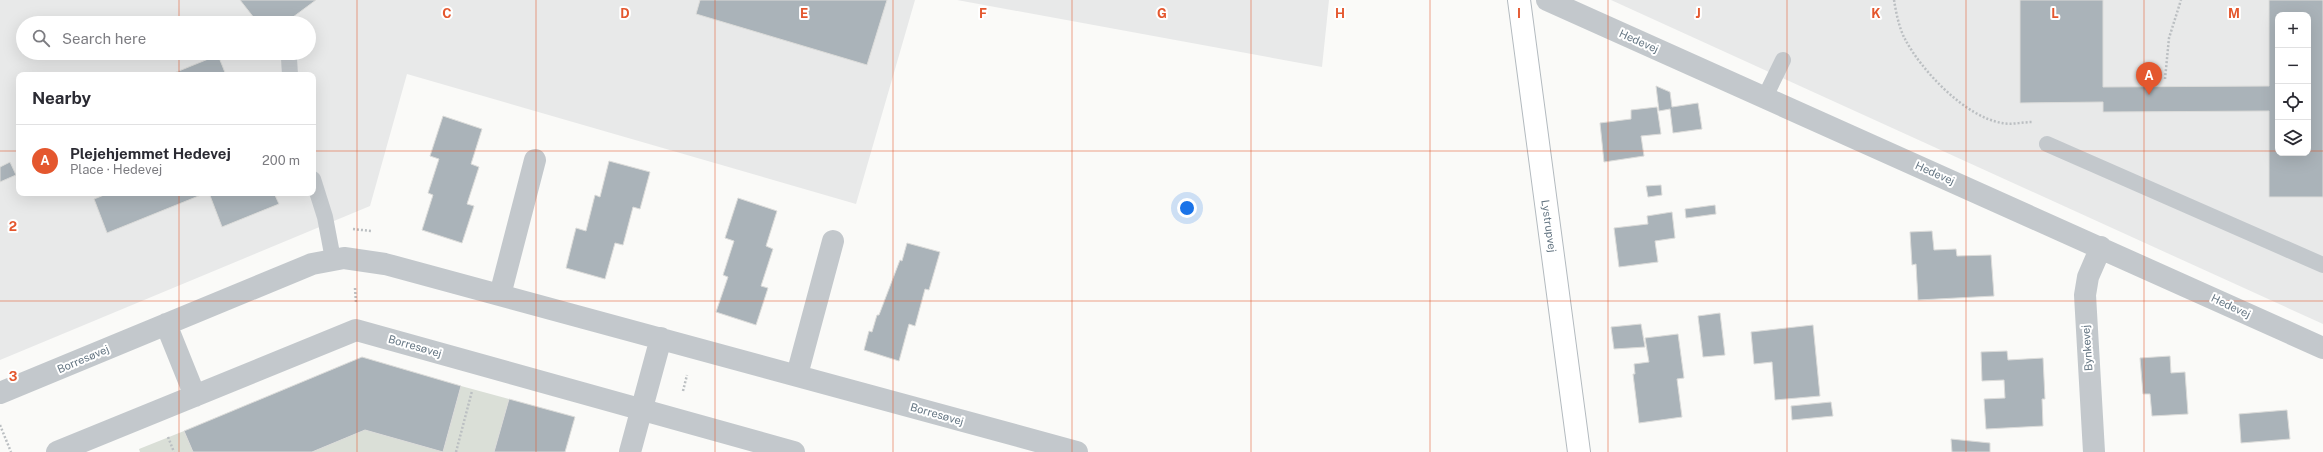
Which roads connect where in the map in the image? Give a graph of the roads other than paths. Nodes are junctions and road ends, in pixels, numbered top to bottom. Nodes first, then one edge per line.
1 (1519, 0) edge
2 (1547, 0) edge
3 (289, 60) edge
4 (1783, 60) dead end
5 (290, 72) edge
6 (1765, 97) junction
7 (2047, 144) road end
8 (536, 160) dead end
9 (316, 188) edge
10 (833, 241) dead end
11 (2101, 247) junction
12 (333, 259) junction
13 (2323, 265) edge
14 (500, 295) junction
15 (166, 324) junction
16 (661, 338) junction
17 (2323, 348) edge
18 (798, 375) junction
19 (0, 394) edge
20 (195, 396) junction
21 (642, 410) junction
22 (57, 452) edge
23 (630, 452) edge
24 (794, 452) edge
25 (1077, 452) edge
26 (1579, 452) edge
27 (2094, 452) edge

1 - 26 street, Lystrupvej
2 - 6 street, Hedevej
3 - 5 lane
4 - 6 lane
6 - 11 street, Hedevej
7 - 13 lane
8 - 14 street
9 - 12 lane
10 - 18 street
11 - 17 street, Hedevej
11 - 27 street, Bynkevej
12 - 14 street, Borresøvej
12 - 15 street, Borresøvej
14 - 16 street, Borresøvej
15 - 19 street, Borresøvej
15 - 20 street
16 - 18 street, Borresøvej
16 - 21 street
18 - 25 street, Borresøvej
20 - 21 street, Borresøvej
20 - 22 street, Borresøvej
21 - 23 street
21 - 24 street, Borresøvej

